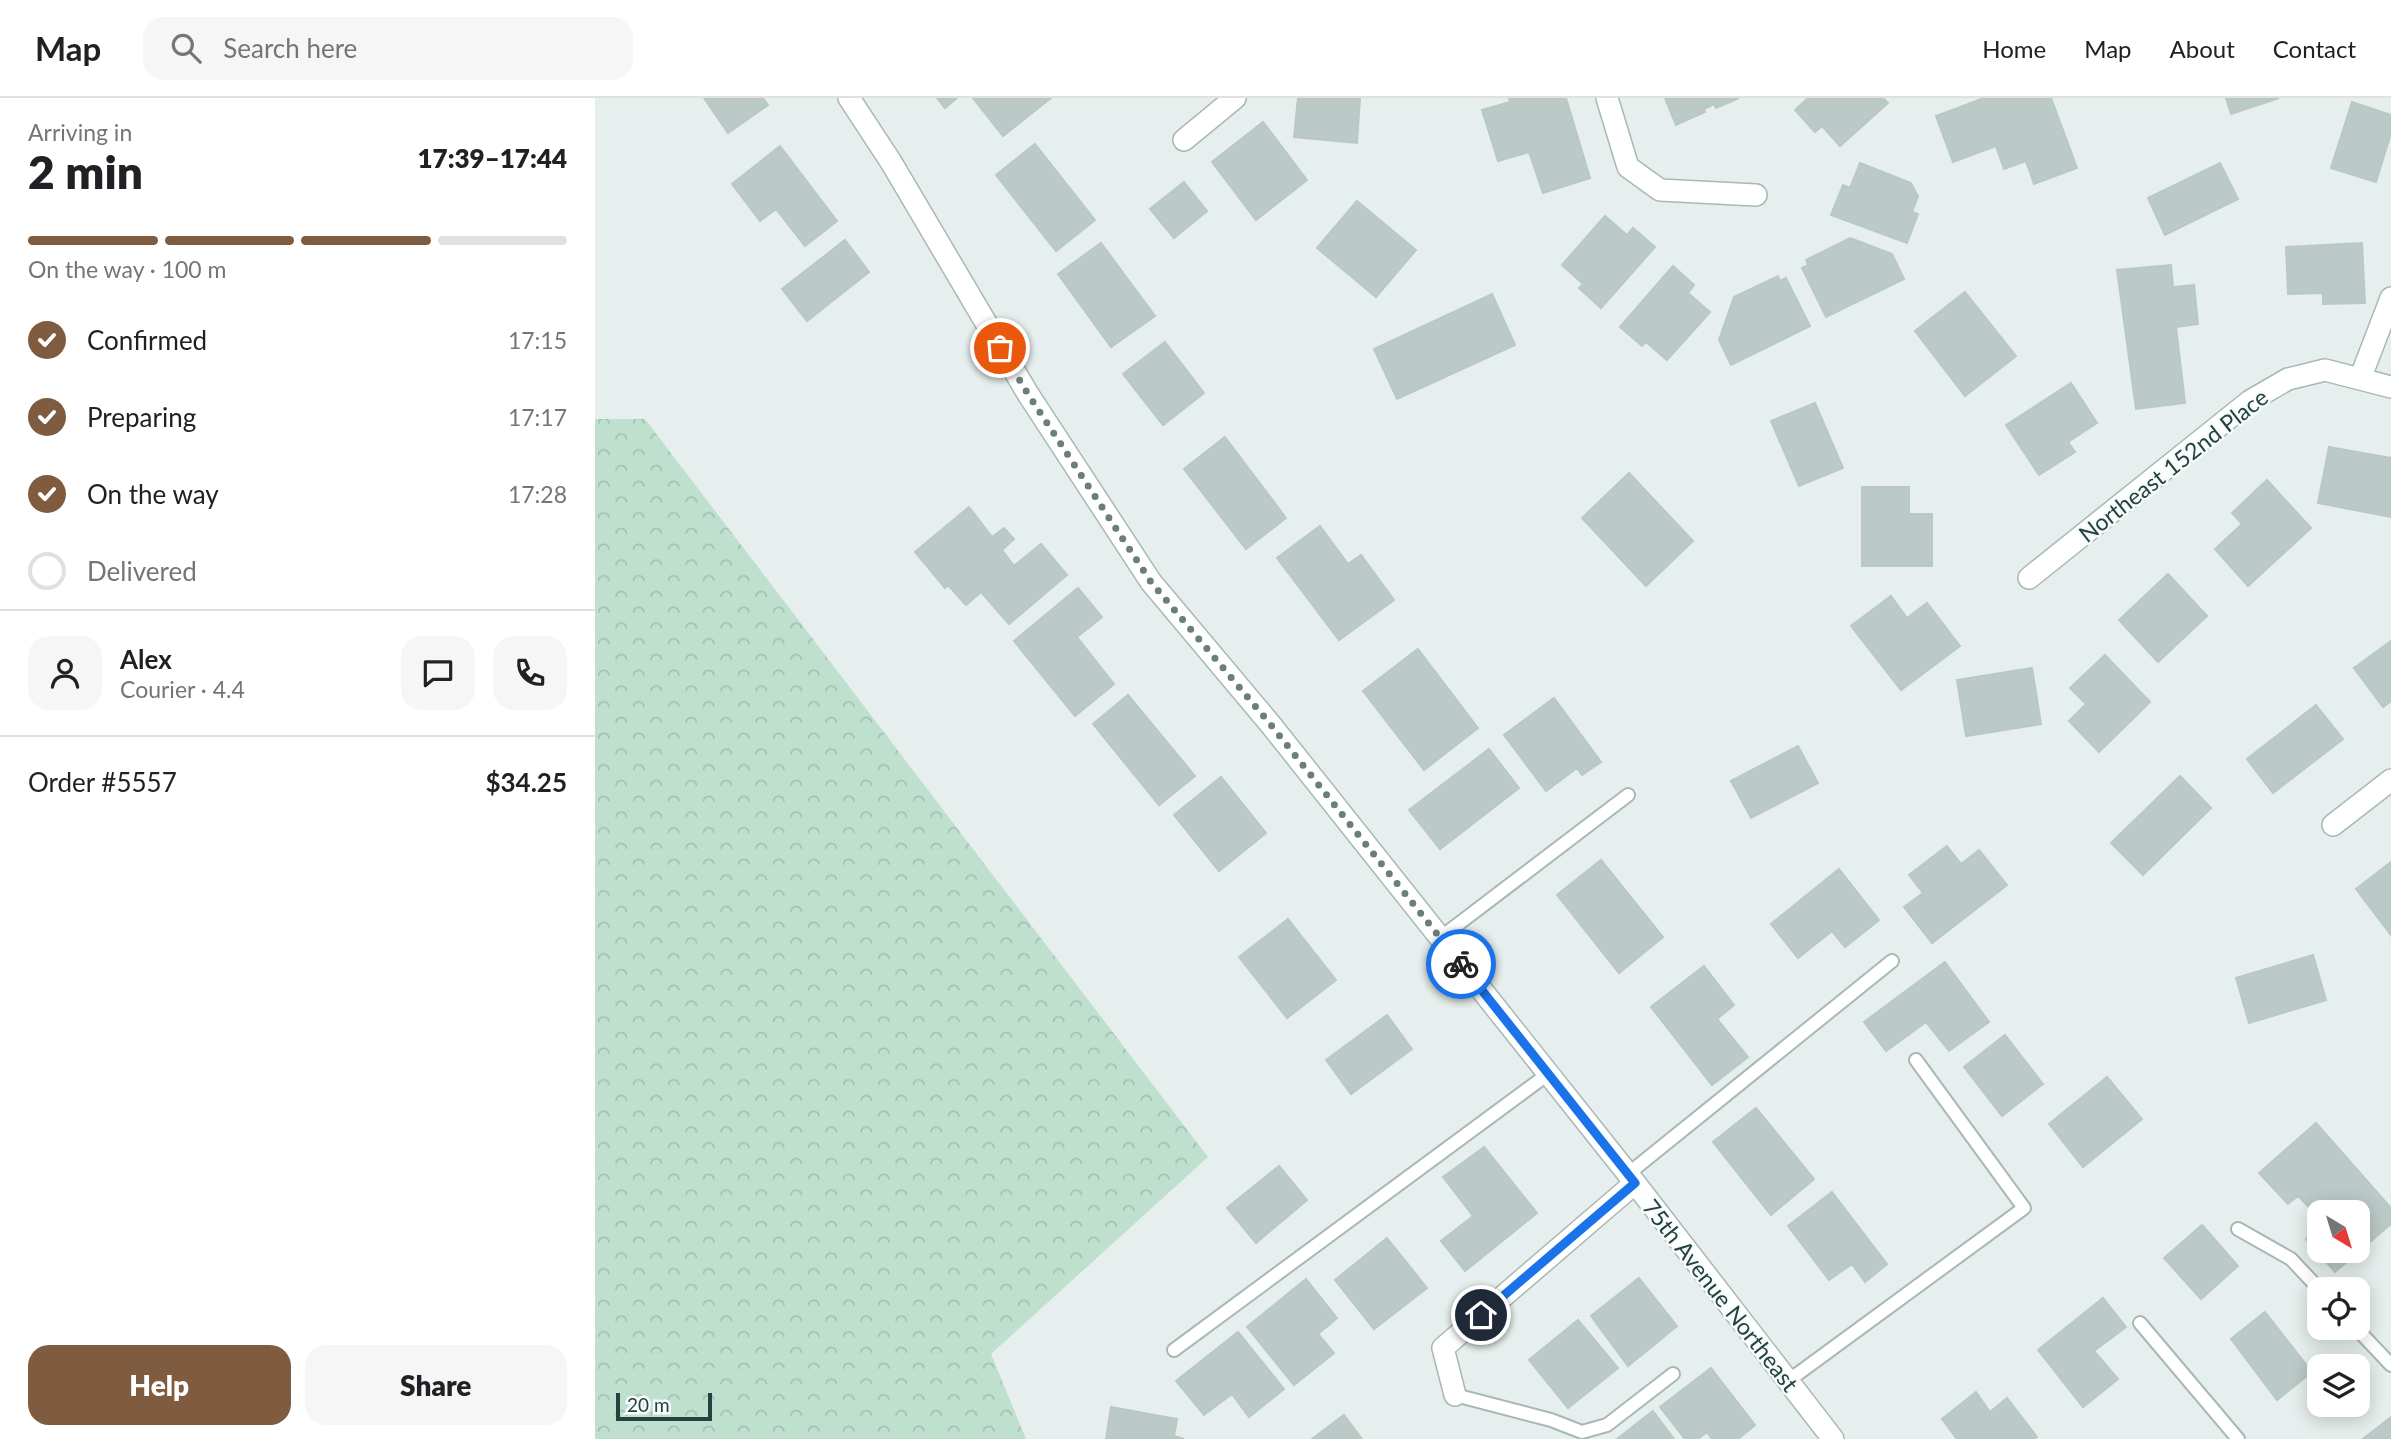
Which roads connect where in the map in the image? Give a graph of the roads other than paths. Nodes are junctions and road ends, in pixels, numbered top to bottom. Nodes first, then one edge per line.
1 (849, 98) edge
2 (1235, 98) edge
3 (1607, 98) edge
4 (1185, 140) dead end
5 (1756, 195) dead end
6 (2391, 298) edge
7 (2360, 379) junction
8 (2391, 387) edge
9 (2029, 578) dead end
10 (2391, 780) edge
11 (1628, 795) dead end
12 (2333, 825) dead end
13 (1440, 937) junction
14 (1892, 961) dead end
15 (1916, 1060) dead end
16 (1548, 1074) junction
17 (1631, 1179) junction
18 (2238, 1229) dead end
19 (2308, 1277) edge
20 (2140, 1323) dead end
21 (2367, 1340) edge
22 (1174, 1350) dead end
23 (2391, 1365) edge
24 (1673, 1374) dead end
25 (1787, 1381) junction
26 (1455, 1395) joint
27 (1833, 1439) edge
28 (2238, 1439) edge

1 - 13 street, 75th Avenue Northeast
2 - 4 street
3 - 5 street
6 - 7 street
7 - 8 street
7 - 9 street, Northeast 152nd Place
10 - 12 street
11 - 13 lane
13 - 16 street, 75th Avenue Northeast
14 - 17 lane
15 - 25 lane
16 - 17 street, 75th Avenue Northeast
16 - 22 lane
17 - 25 street, 75th Avenue Northeast
17 - 26 street
18 - 19 lane
20 - 28 lane
21 - 23 lane
24 - 26 lane
25 - 27 street, 75th Avenue Northeast

